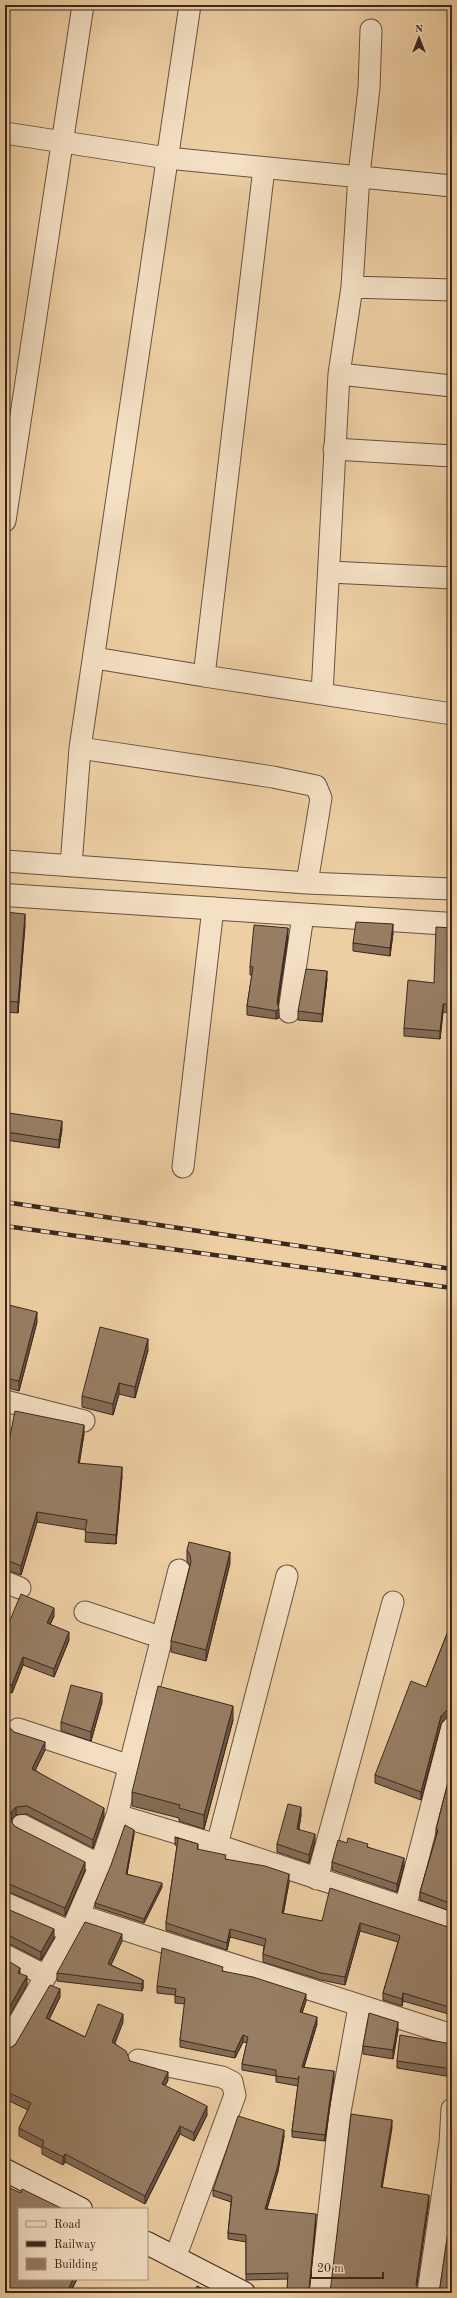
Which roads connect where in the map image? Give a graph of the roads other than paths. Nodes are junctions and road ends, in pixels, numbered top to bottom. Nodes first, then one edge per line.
1 (83, 5) edge
2 (190, 5) edge
3 (371, 30) dead end
4 (5, 134) edge
5 (62, 143) junction
6 (167, 158) junction
7 (264, 168) junction
8 (359, 175) junction
9 (452, 186) edge
10 (352, 287) junction
11 (452, 290) edge
12 (339, 374) junction
13 (452, 386) edge
14 (334, 449) junction
15 (452, 456) edge
16 (7, 497) edge
17 (5, 521) edge
18 (330, 572) junction
19 (452, 578) edge
20 (95, 658) junction
21 (204, 676) junction
22 (322, 694) junction
23 (452, 714) edge
24 (80, 748) junction
25 (5, 861) edge
26 (71, 866) junction
27 (308, 883) junction
28 (452, 890) edge
29 (5, 895) edge
30 (213, 908) junction
31 (303, 915) junction
32 (452, 924) edge
33 (289, 1012) dead end
34 (183, 1167) dead end
35 (5, 1401) edge
36 (84, 1421) dead end
37 (179, 1570) dead end
38 (287, 1576) dead end
39 (393, 1602) dead end
40 (85, 1612) dead end
41 (163, 1638) junction
42 (452, 1727) edge
43 (18, 1729) dead end
44 (130, 1766) junction
45 (117, 1815) junction
46 (22, 1824) dead end
47 (217, 1845) junction
48 (100, 1865) junction
49 (317, 1879) junction
50 (5, 1903) edge
51 (405, 1908) junction
52 (75, 1923) junction
53 (452, 1923) edge
54 (5, 1955) edge
55 (46, 1976) junction
56 (359, 2007) junction
57 (452, 2035) edge
58 (5, 2047) edge
59 (138, 2060) dead end
60 (452, 2109) edge
61 (5, 2170) edge
62 (78, 2208) edge
63 (148, 2244) edge
64 (175, 2258) junction
65 (244, 2293) edge
66 (320, 2293) edge
67 (428, 2293) edge

1 - 5 street
2 - 6 street
3 - 8 street
4 - 5 street
5 - 6 street
5 - 16 street
6 - 7 street
6 - 20 street
7 - 8 street
7 - 21 street
8 - 9 street
8 - 10 street
10 - 11 street
10 - 12 street
12 - 13 street
12 - 14 street
14 - 15 street
14 - 18 street
16 - 17 street
18 - 19 street
18 - 22 street
20 - 21 street
20 - 24 street
21 - 22 street
22 - 23 street
24 - 26 street
24 - 27 street
25 - 26 street
26 - 27 street
27 - 28 street
29 - 30 street
30 - 31 street
30 - 34 street
31 - 32 street
31 - 33 street
35 - 36 street
37 - 41 street
38 - 47 street
39 - 49 street
40 - 41 street
41 - 44 street
42 - 51 street
43 - 44 street
44 - 45 street
45 - 47 street
45 - 48 street
46 - 48 street
47 - 49 street
48 - 52 street
49 - 51 street
50 - 52 street
51 - 53 street
52 - 55 street
52 - 56 street
54 - 55 street
55 - 58 street
56 - 57 street
56 - 66 street
59 - 64 street
60 - 67 street
61 - 62 street
63 - 64 street
64 - 65 street

